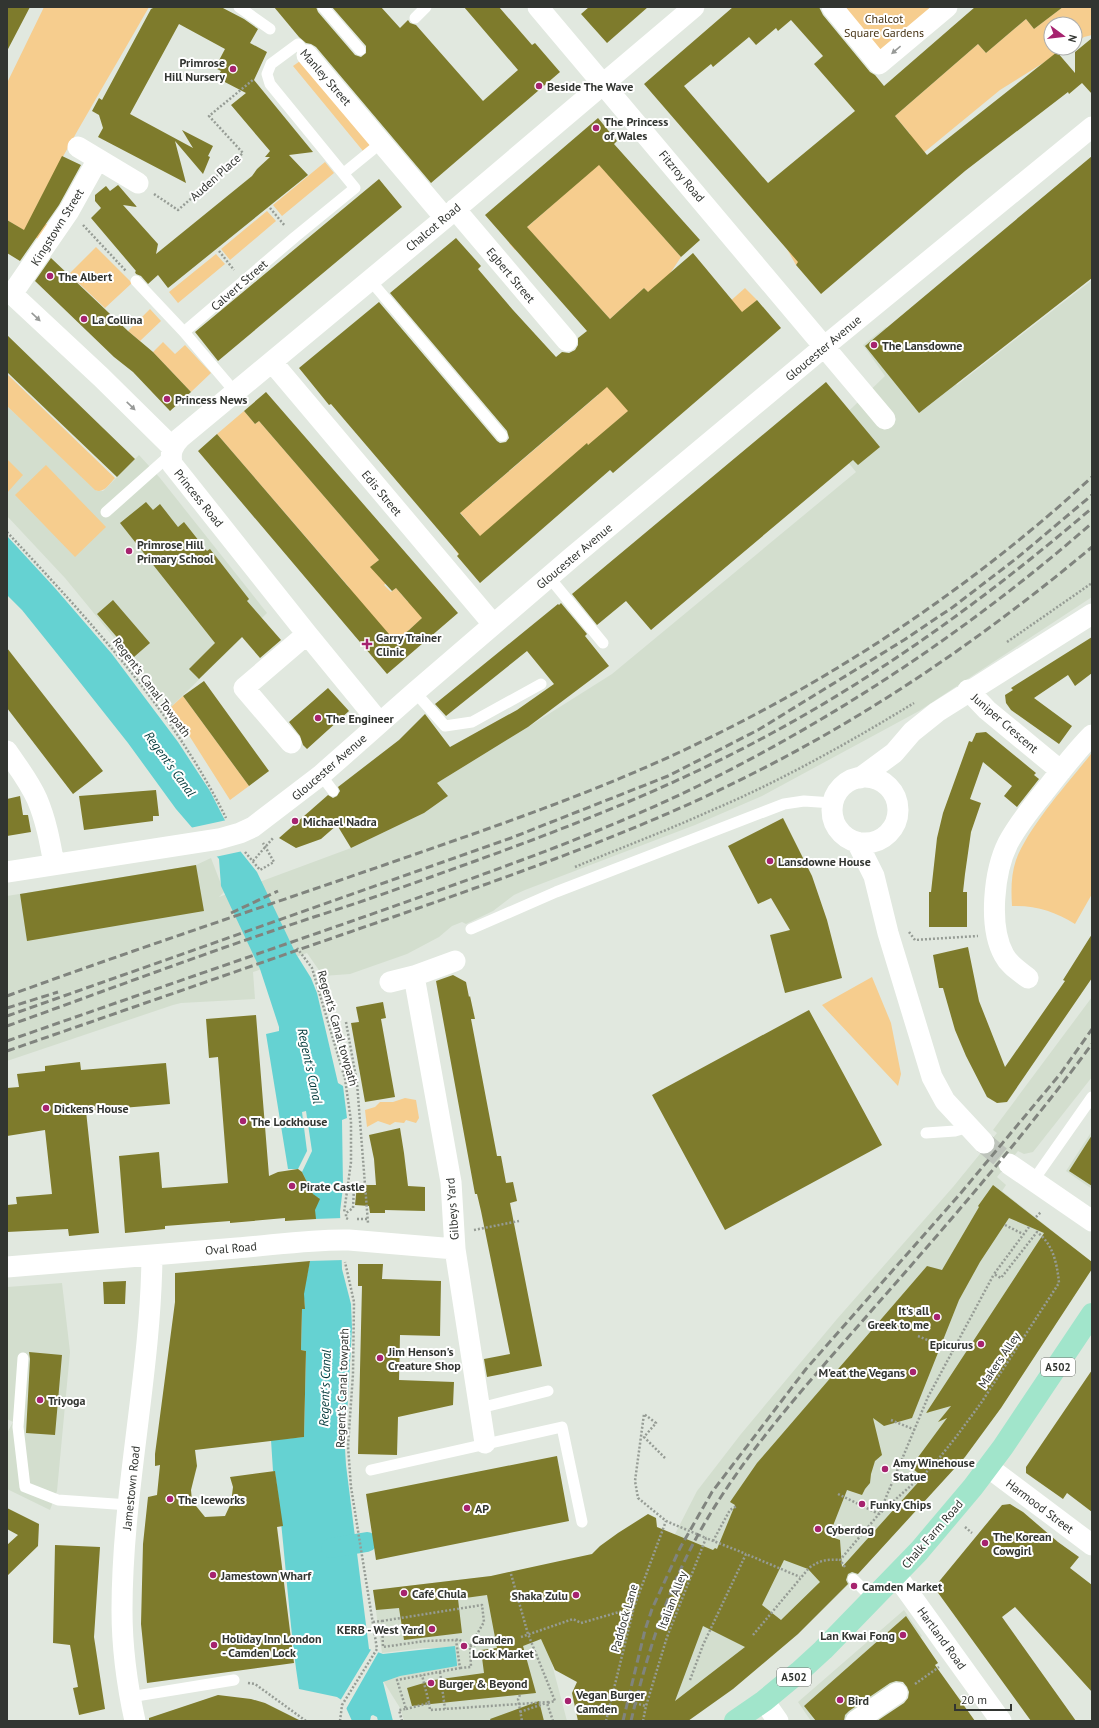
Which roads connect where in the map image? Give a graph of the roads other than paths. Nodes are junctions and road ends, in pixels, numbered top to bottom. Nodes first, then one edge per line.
1 (240, 7) edge
2 (323, 7) edge
3 (426, 7) edge
4 (538, 7) edge
5 (694, 7) edge
6 (832, 7) edge
7 (947, 7) edge
8 (415, 18) dead end
9 (270, 29) dead end
10 (360, 50) dead end
11 (307, 55) joint
12 (604, 84) junction
13 (1092, 127) edge
14 (382, 142) junction
15 (78, 147) dead end
16 (98, 158) junction
17 (344, 173) junction
18 (138, 183) road end
19 (450, 213) junction
20 (370, 280) junction
21 (136, 281) road end
22 (10, 293) edge
23 (184, 332) junction
24 (567, 341) dead end
25 (825, 346) junction
26 (272, 362) junction
27 (235, 392) junction
28 (885, 419) dead end
29 (502, 436) dead end
30 (171, 451) junction
31 (106, 512) dead end
32 (548, 577) junction
33 (1092, 614) edge
34 (493, 624) junction
35 (307, 634) junction
36 (603, 643) dead end
37 (541, 684) dead end
38 (968, 690) junction
39 (415, 692) junction
40 (379, 722) junction
41 (1092, 735) edge
42 (291, 743) dead end
43 (7, 751) edge
44 (894, 752) junction
45 (1061, 771) junction
46 (860, 778) junction
47 (891, 790) junction
48 (833, 803) junction
49 (881, 839) junction
50 (857, 842) junction
51 (54, 864) junction
52 (7, 872) edge
53 (874, 876) junction
54 (471, 930) dead end
55 (455, 961) dead end
56 (414, 976) junction
57 (1028, 978) dead end
58 (390, 982) dead end
59 (1092, 1097) edge
60 (969, 1128) junction
61 (926, 1133) dead end
62 (984, 1143) tunnel mouth
63 (1009, 1164) tunnel mouth
64 (1033, 1181) junction
65 (1090, 1219) edge
66 (455, 1249) junction
67 (152, 1255) junction
68 (7, 1267) edge
69 (1092, 1314) edge
70 (22, 1358) dead end
71 (548, 1391) dead end
72 (480, 1408) junction
73 (485, 1443) junction
74 (988, 1467) junction
75 (371, 1470) dead end
76 (129, 1505) junction
77 (582, 1522) dead end
78 (1092, 1545) edge
79 (896, 1575) junction
80 (853, 1579) road end
81 (872, 1598) junction
82 (234, 1680) road end
83 (897, 1693) road end
84 (130, 1697) junction
85 (764, 1701) junction
86 (135, 1721) edge
87 (734, 1721) edge
88 (778, 1721) edge
89 (856, 1721) edge
90 (1001, 1721) edge

1 - 9 lane
2 - 10 lane
3 - 8 lane
4 - 12 street, Fitzroy Road
5 - 12 street, Chalcot Road
7 -> 6 street
11 - 14 street, Manley Street
11 - 17 lane, Manley Street
12 - 19 street, Chalcot Road
12 - 25 street, Fitzroy Road
13 - 25 street, Gloucester Avenue
14 - 17 lane
14 - 19 street, Manley Street
15 - 16 street
16 - 18 street
16 - 22 street, Kingstown Street
17 - 23 lane, Calvert Street
19 - 20 street, Chalcot Road
19 - 24 street, Egbert Street
20 - 26 street, Chalcot Road
20 - 29 lane
21 - 23 lane
22 -> 30 street, Princess Road
23 - 27 lane
25 - 28 street, Fitzroy Road
25 - 32 street, Gloucester Avenue
26 - 27 street, Chalcot Road
26 - 34 street, Edis Street
27 - 30 street, Chalcot Road
30 - 31 lane
30 - 35 street, Princess Road
32 - 34 street, Gloucester Avenue
32 - 36 lane
33 - 38 street
34 - 39 street, Gloucester Avenue
35 - 40 street, Princess Road
35 - 42 street
37 - 39 lane
38 - 44 street, Juniper Crescent
38 - 45 street, Juniper Crescent
39 - 40 street, Gloucester Avenue
40 - 51 street, Gloucester Avenue
41 - 45 street
43 - 51 street
44 - 46 street, Juniper Crescent
44 - 47 street
45 - 57 street
46 - 47 street
46 - 48 street
47 - 49 street
48 - 50 street
48 - 54 lane
49 - 50 street
49 - 53 street
50 - 53 street
51 - 52 street, Gloucester Avenue
53 - 60 street
55 - 56 street
56 - 58 street
56 - 66 street, Gilbeys Yard
59 - 64 lane
60 - 61 lane
60 - 62 street
63 - 64 street
64 - 65 street
66 - 67 street, Oval Road
66 - 72 street, Gilbeys Yard
67 - 68 street, Oval Road
67 - 76 street, Jamestown Road
69 - 74 main road, Chalk Farm Road / A502
70 - 76 lane
71 - 72 lane
72 - 73 street, Gilbeys Yard
73 - 75 lane
73 - 77 lane
74 - 78 street, Harmood Street
74 - 79 main road, Chalk Farm Road / A502
76 - 84 street, Jamestown Road
79 - 81 main road, Chalk Farm Road / A502
79 - 90 street, Hartland Road
80 - 81 lane
81 - 85 main road, Chalk Farm Road / A502
82 - 84 lane
83 - 89 street
84 - 86 street, Jamestown Road
85 - 87 main road, Chalk Farm Road / A502
85 - 88 street

